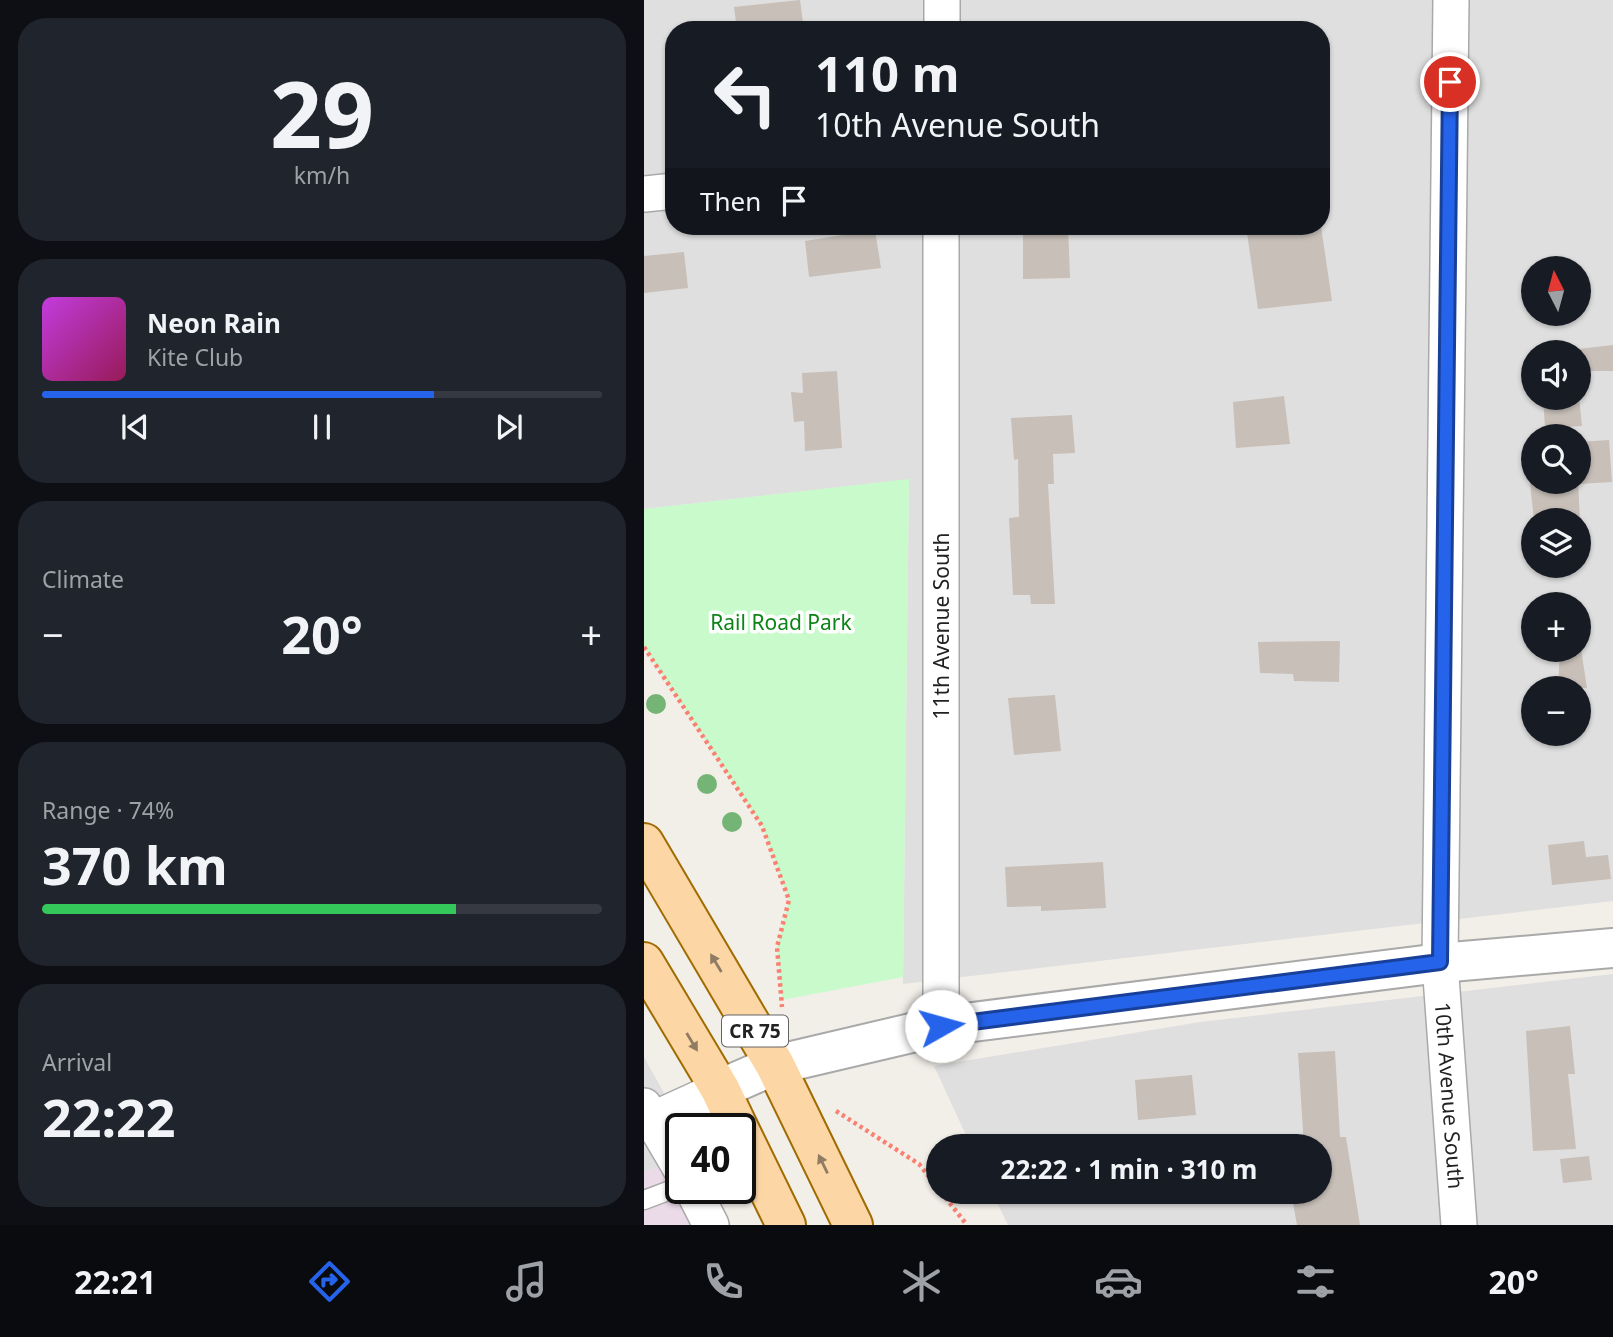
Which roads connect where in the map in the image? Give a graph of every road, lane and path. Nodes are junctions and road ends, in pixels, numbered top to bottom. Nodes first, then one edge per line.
1 (942, 0) edge
2 (1451, 0) edge
3 (942, 21) edge
4 (665, 192) edge
5 (644, 194) edge
6 (941, 235) edge
7 (644, 647) edge
8 (644, 844) edge
9 (1613, 948) edge
10 (644, 962) edge
11 (1440, 962) junction
12 (783, 1011) dead end
13 (941, 1026) junction
14 (775, 1065) junction
15 (720, 1089) junction
16 (830, 1107) dead end
17 (648, 1113) edge
18 (732, 1113) edge
19 (665, 1141) edge
20 (756, 1163) edge
21 (926, 1173) edge
22 (665, 1192) edge
23 (644, 1200) edge
24 (700, 1204) edge
25 (950, 1204) edge
26 (711, 1225) edge
27 (786, 1225) edge
28 (853, 1225) edge
29 (967, 1225) edge
30 (1459, 1225) edge

1 - 3 street
2 - 11 street, 10th Avenue South
4 - 5 street
6 - 13 street, 11th Avenue South
7 - 12 path
14 -> 8 main road, CR 75
9 - 11 street
10 -> 15 main road, CR 75
11 - 13 street
11 - 30 street, 10th Avenue South
13 - 14 street
14 - 15 street
28 -> 14 main road, CR 75
15 - 17 street
15 - 18 main road, CR 75
16 - 21 path
17 - 19 street
20 - 27 main road, CR 75
22 - 23 lane
24 - 26 street
25 - 29 path

